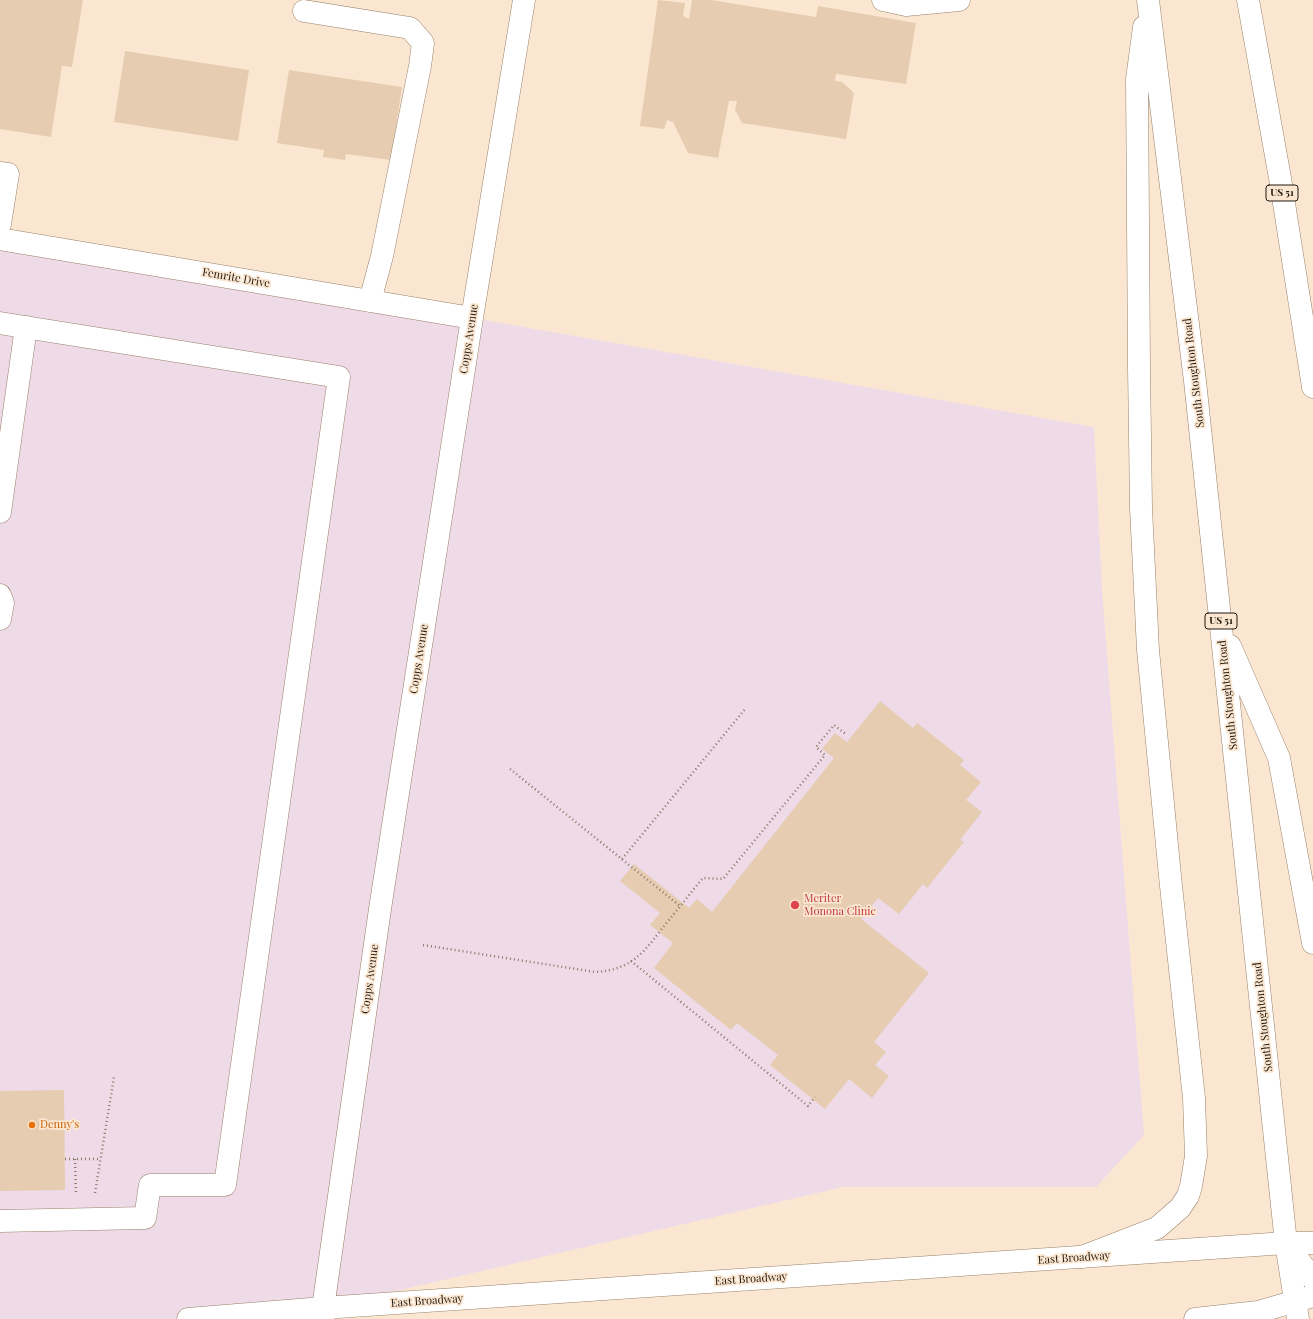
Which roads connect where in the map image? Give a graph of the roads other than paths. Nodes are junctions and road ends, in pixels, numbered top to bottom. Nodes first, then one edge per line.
1 (524, 0) edge
2 (883, 0) edge
3 (959, 0) edge
4 (1148, 0) edge
5 (1248, 0) edge
6 (304, 11) dead end
7 (0, 173) edge
8 (0, 224) edge
9 (0, 239) edge
10 (370, 301) junction
11 (472, 318) junction
12 (0, 323) edge
13 (26, 328) junction
14 (1313, 387) edge
15 (0, 512) edge
16 (0, 595) edge
17 (0, 619) edge
18 (1221, 627) junction
19 (1313, 943) edge
20 (0, 1221) edge
21 (1286, 1243) junction
22 (1313, 1243) edge
23 (1082, 1257) junction
24 (1313, 1279) edge
25 (1302, 1305) edge
26 (324, 1313) edge
27 (188, 1319) edge
28 (1195, 1319) edge

1 - 11 main road, Copps Avenue
2 - 3 main road
4 - 18 main road, South Stoughton Road / US 51
4 - 23 main road
5 - 14 main road, US 51
6 - 10 main road
7 - 8 main road
9 - 10 main road, Femrite Drive
10 - 11 main road, Femrite Drive
11 - 26 main road, Copps Avenue
12 - 13 main road
13 - 15 main road
13 - 20 main road
16 - 17 main road
18 - 19 main road
18 - 21 main road, South Stoughton Road / US 51
21 - 22 main road, East Broadway
21 - 23 main road, East Broadway
21 - 24 main road
21 - 25 main road, South Stoughton Road / US 51
23 - 26 main road, East Broadway
25 - 28 main road
26 - 27 main road, East Broadway

